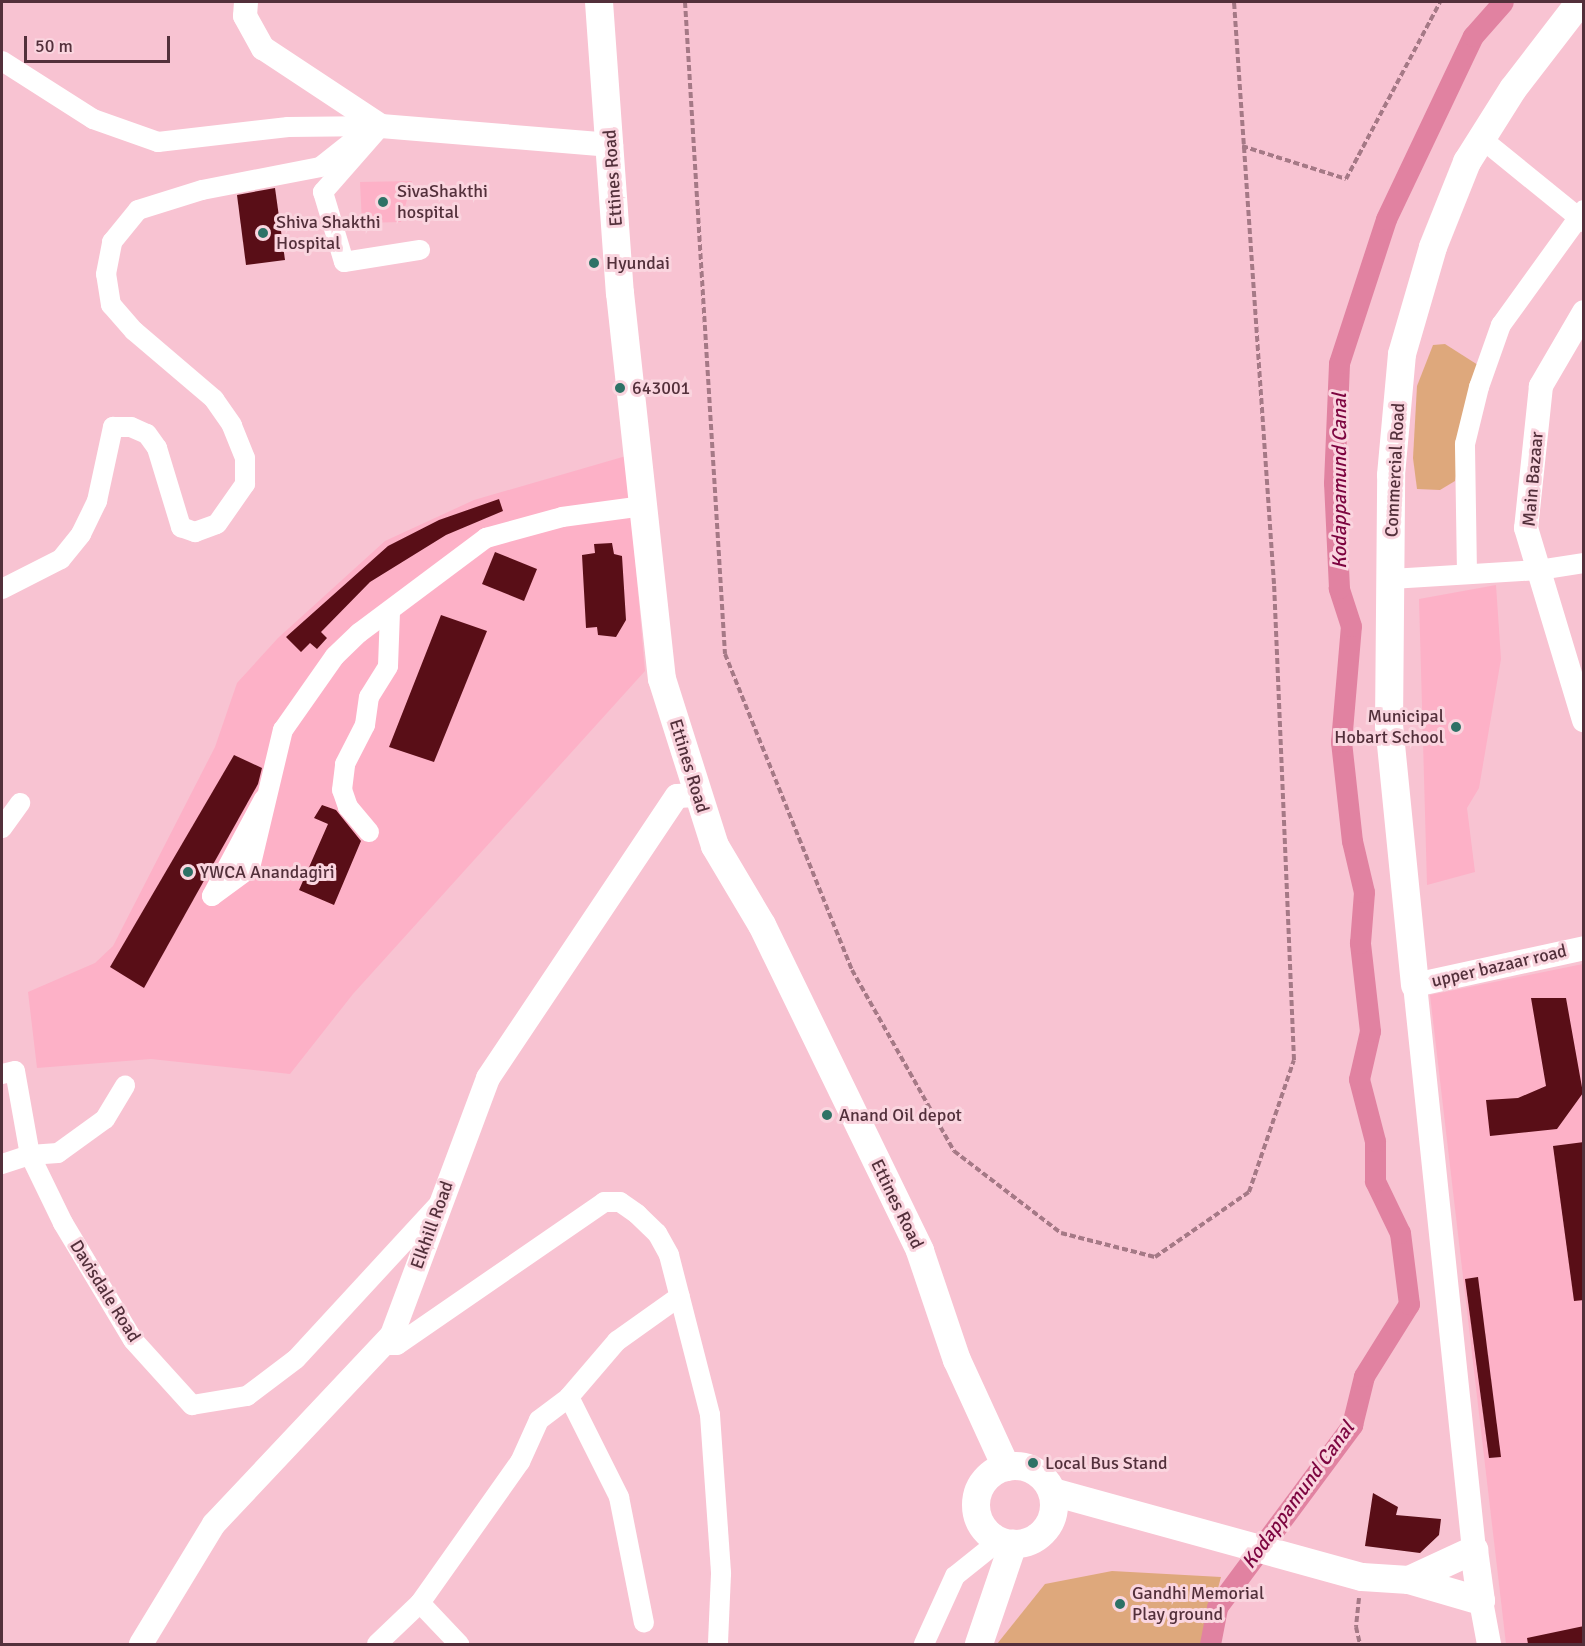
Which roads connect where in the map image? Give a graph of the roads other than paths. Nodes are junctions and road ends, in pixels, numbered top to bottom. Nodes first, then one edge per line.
1 (246, 2) edge
2 (599, 2) edge
3 (1580, 2) edge
4 (2, 61) edge
5 (377, 126) junction
6 (1482, 138) junction
7 (612, 145) junction
8 (1581, 216) edge
9 (420, 250) dead end
10 (1584, 312) edge
11 (643, 506) junction
12 (1584, 563) edge
13 (1539, 570) junction
14 (1467, 574) junction
15 (1391, 579) junction
16 (2, 589) edge
17 (390, 611) junction
18 (1584, 720) edge
19 (697, 795) junction
20 (264, 799) dead end
21 (20, 804) dead end
22 (2, 828) edge
23 (369, 832) dead end
24 (1584, 948) edge
25 (1415, 985) junction
26 (2, 1074) edge
27 (125, 1086) dead end
28 (30, 1155) junction
29 (2, 1164) edge
30 (441, 1202) junction
31 (680, 1296) junction
32 (382, 1346) junction
33 (569, 1397) junction
34 (1006, 1467) junction
35 (1053, 1492) junction
36 (1006, 1542) junction
37 (1474, 1551) junction
38 (1409, 1580) junction
39 (1480, 1601) junction
40 (420, 1603) junction
41 (644, 1623) dead end
42 (141, 1644) edge
43 (377, 1644) edge
44 (459, 1644) edge
45 (718, 1644) edge
46 (924, 1644) edge
47 (979, 1644) edge
48 (1489, 1644) edge

1 - 5 street
2 - 7 main road, Ettines Road
3 - 6 main road, Commercial Road
4 - 5 street
5 - 7 street
5 - 9 street
5 - 16 street
6 - 8 street
6 - 15 main road, Commercial Road
7 - 11 main road, Ettines Road
8 - 14 street
10 - 13 street, Main Bazaar
11 - 17 street
11 - 19 main road, Ettines Road
12 - 13 street
13 - 14 street
13 - 18 street, Main Bazaar
14 - 15 street
15 - 25 main road, Commercial Road
17 - 20 street
17 - 23 street
19 - 30 street, Elkhill Road
19 - 34 main road, Ettines Road
21 - 22 street
24 - 25 street, upper bazaar road
25 - 37 street
26 - 28 street
27 - 28 street
28 - 29 street
28 - 30 street, Davisdale Road
30 - 32 street, Elkhill Road
31 - 32 street
31 - 33 street
31 - 45 street
32 - 42 street, Elkhill Road
33 - 40 street
33 - 41 street
34 - 35 main road
34 - 36 main road
35 - 36 main road
35 - 38 main road
36 - 46 street
36 - 47 main road
37 - 38 main road
37 - 39 main road
38 - 39 main road
39 - 48 street
40 - 43 street
40 - 44 street

